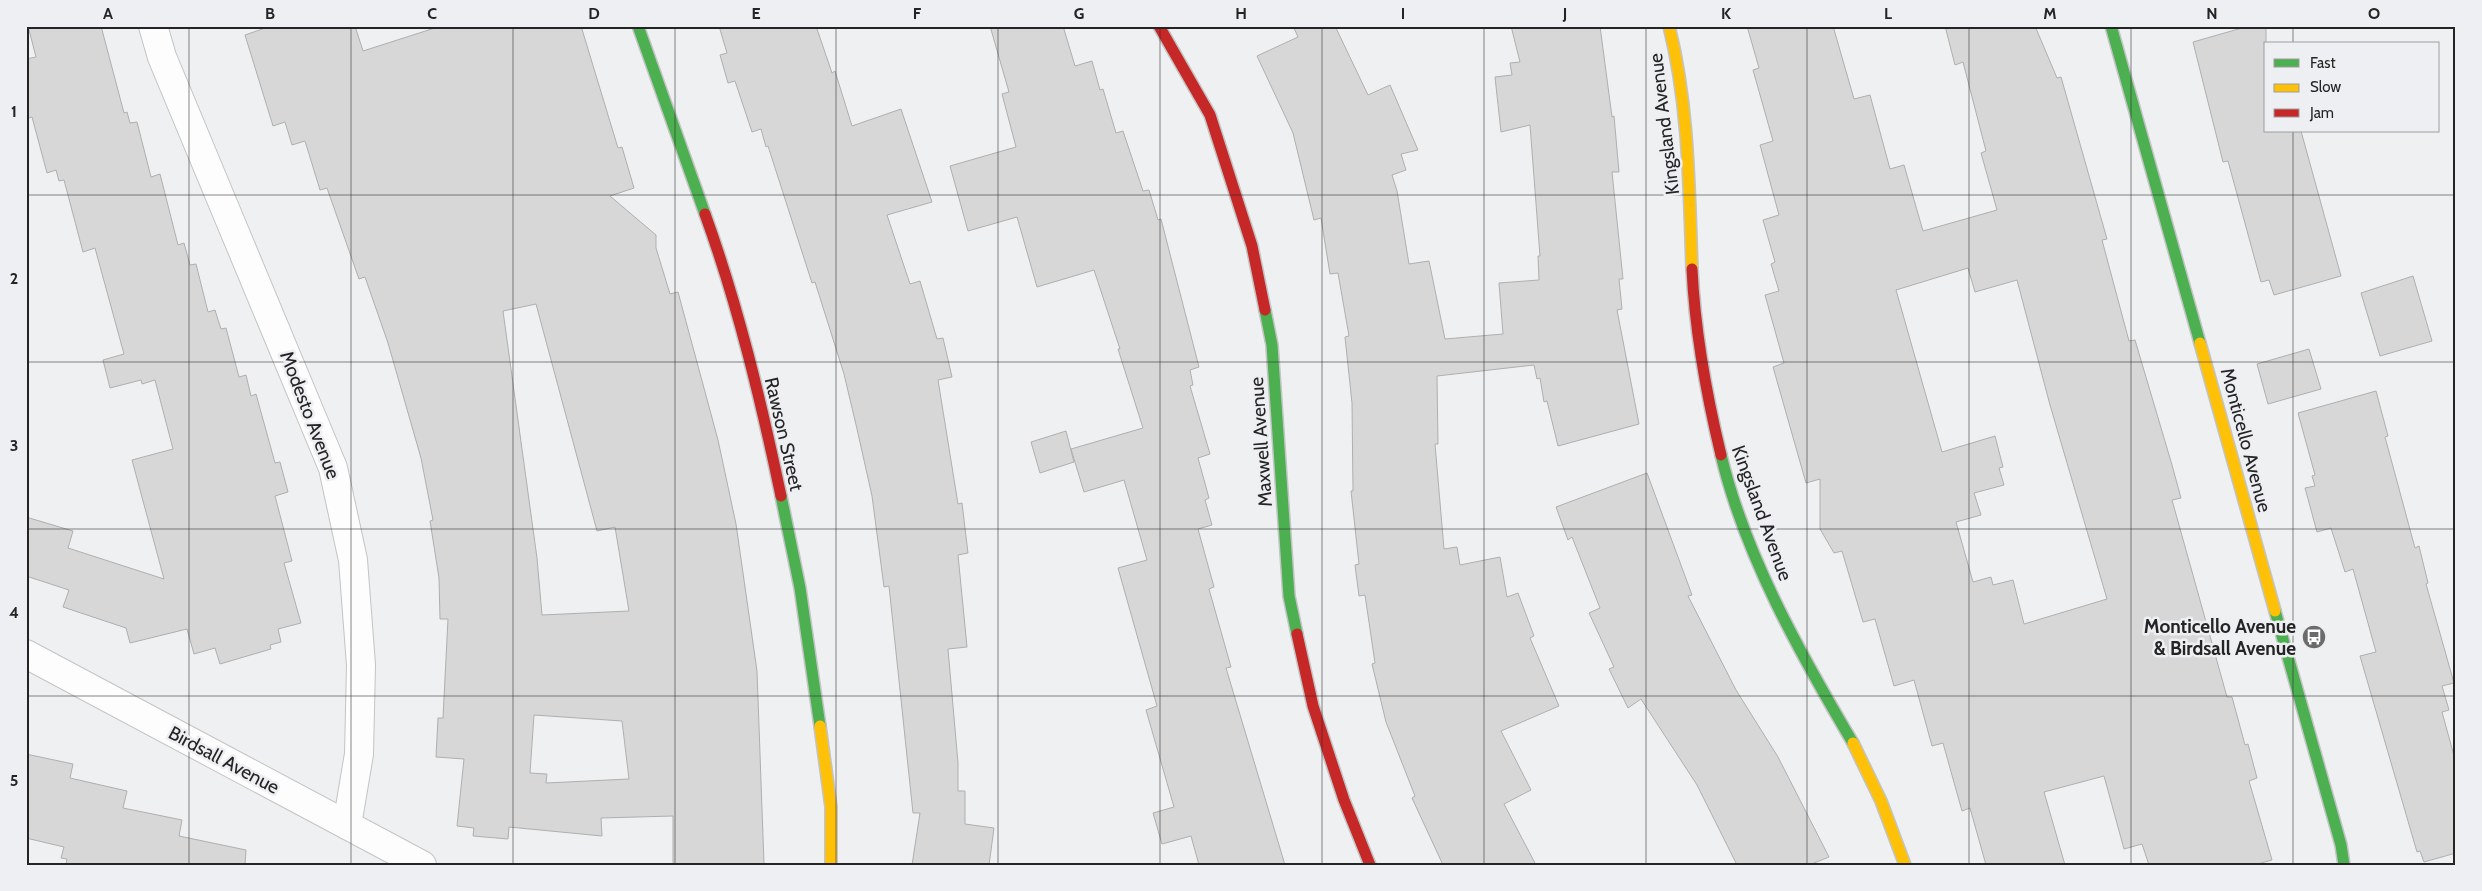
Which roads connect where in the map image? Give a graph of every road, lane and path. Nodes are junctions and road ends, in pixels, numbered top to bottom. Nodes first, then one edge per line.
1 (153, 26) edge
2 (638, 26) edge
3 (1159, 26) edge
4 (1669, 26) edge
5 (2111, 26) edge
6 (26, 654) edge
7 (346, 825) junction
8 (422, 865) edge
9 (831, 865) edge
10 (1370, 865) edge
11 (1905, 865) edge
12 (2344, 865) edge

1 - 7 street, Modesto Avenue
2 - 9 street, Rawson Street
3 - 10 street, Maxwell Avenue
4 - 11 street, Kingsland Avenue
5 - 12 street, Monticello Avenue
6 - 7 street, Birdsall Avenue
7 - 8 street, Birdsall Avenue

